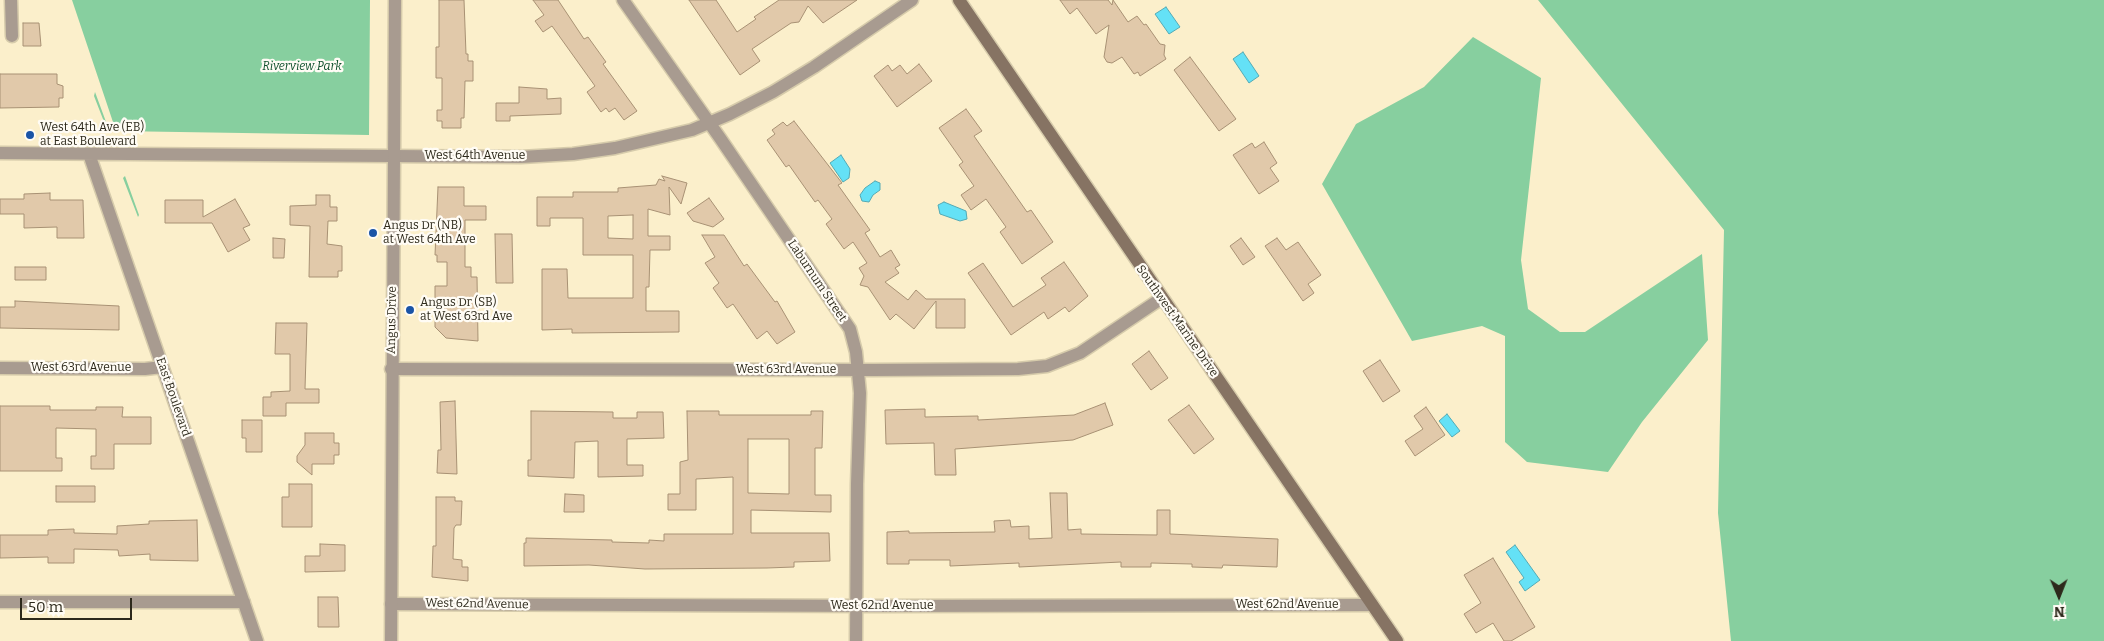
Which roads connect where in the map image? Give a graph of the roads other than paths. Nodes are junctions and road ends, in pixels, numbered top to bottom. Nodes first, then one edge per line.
1 (11, 0) edge
2 (395, 0) edge
3 (623, 0) edge
4 (912, 0) edge
5 (958, 0) edge
6 (12, 36) dead end
7 (710, 122) junction
8 (0, 153) edge
9 (89, 154) junction
10 (393, 156) junction
11 (1162, 298) junction
12 (162, 367) junction
13 (0, 368) edge
14 (391, 369) junction
15 (858, 370) junction
16 (0, 602) edge
17 (244, 602) junction
18 (391, 604) junction
19 (1372, 605) junction
20 (856, 606) junction
21 (257, 641) edge
22 (391, 641) edge
23 (856, 641) edge
24 (1397, 641) edge

1 - 6 street
2 - 10 street, Angus Drive
3 - 7 street, Laburnum Street
4 - 7 street, West 64th Avenue
5 - 11 main road, Southwest Marine Drive
7 - 10 street, West 64th Avenue
7 - 15 street, Laburnum Street
8 - 9 street, West 64th Avenue
9 - 10 street, West 64th Avenue
9 - 12 street, East Boulevard
10 - 14 street, Angus Drive
11 - 15 street, West 63rd Avenue
11 - 19 main road, Southwest Marine Drive
12 - 13 street, West 63rd Avenue
12 - 17 street, East Boulevard
14 - 15 street, West 63rd Avenue
14 - 18 street, Angus Drive
15 - 20 street, Laburnum Street
16 - 17 street
17 - 21 street, East Boulevard
18 - 20 street, West 62nd Avenue
18 - 22 street, Angus Drive
19 - 20 street, West 62nd Avenue
19 - 24 main road, Southwest Marine Drive
20 - 23 street, Laburnum Street

